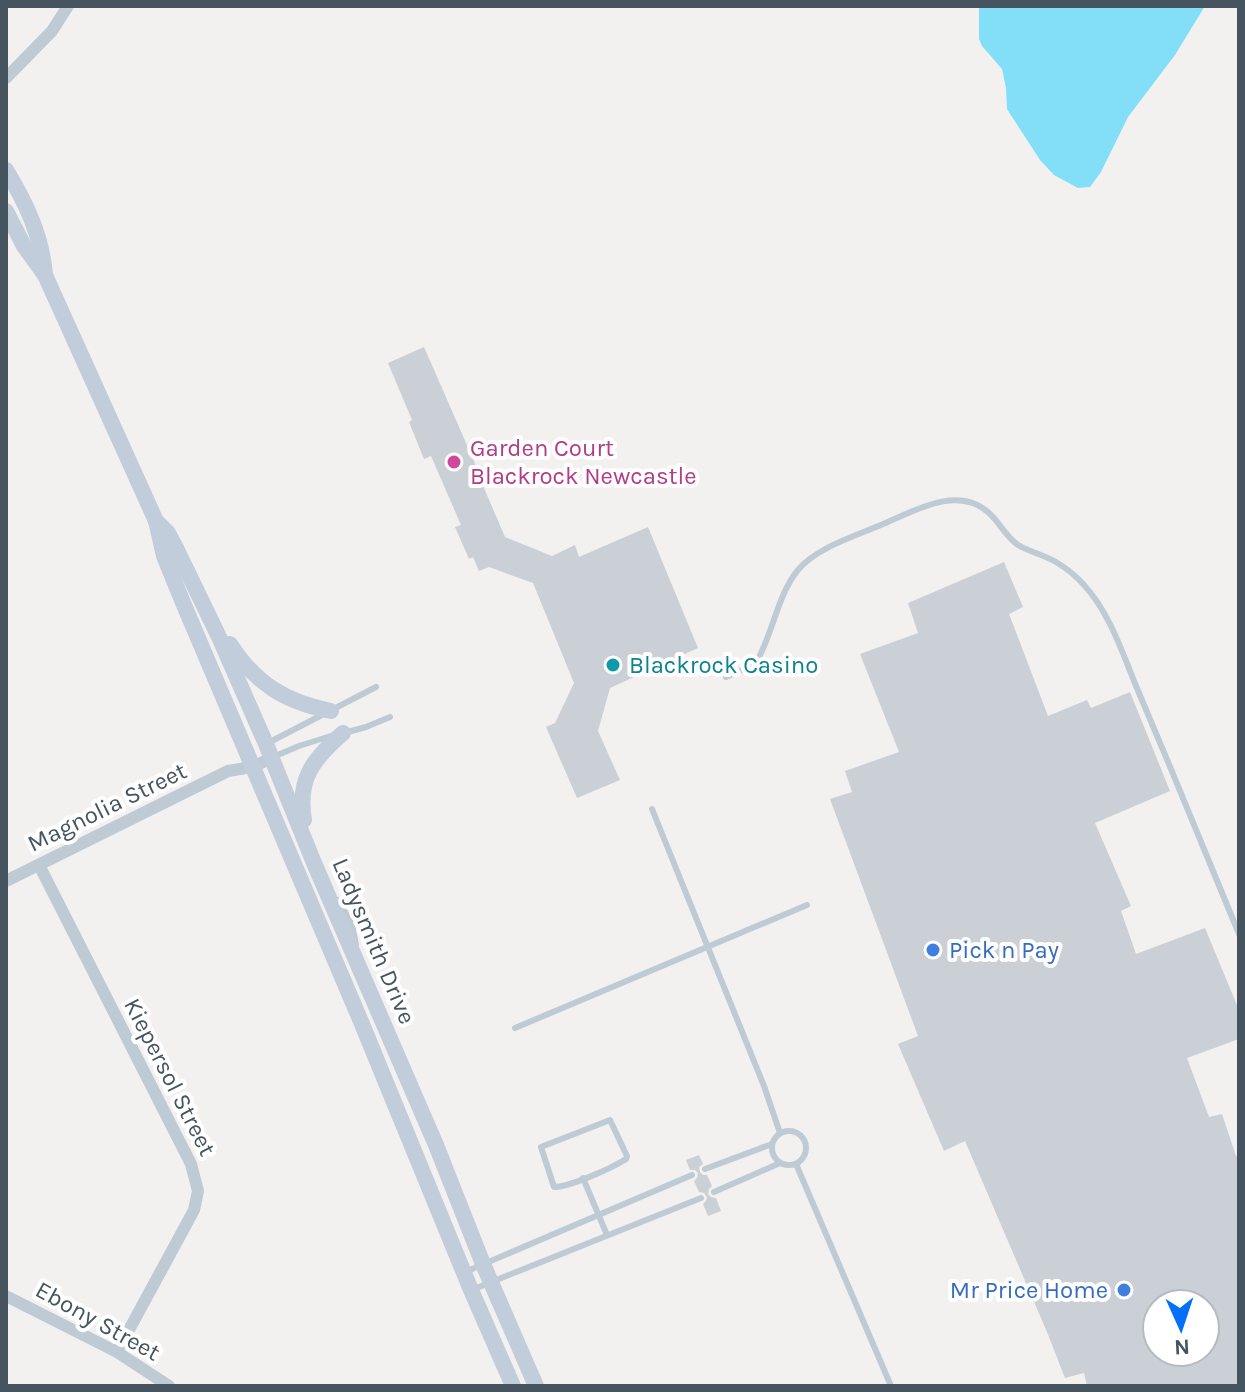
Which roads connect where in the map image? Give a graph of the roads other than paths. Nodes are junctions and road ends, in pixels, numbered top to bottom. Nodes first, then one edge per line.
1 (68, 6) edge
2 (6, 78) edge
3 (6, 170) edge
4 (6, 211) edge
5 (45, 275) junction
6 (156, 521) junction
7 (202, 602) junction
8 (726, 677) dead end
9 (376, 687) dead end
10 (331, 711) junction
11 (390, 717) dead end
12 (343, 733) junction
13 (269, 751) junction
14 (249, 761) junction
15 (652, 809) dead end
16 (314, 863) junction
17 (39, 865) junction
18 (6, 881) edge
19 (807, 905) dead end
20 (1239, 934) edge
21 (707, 948) junction
22 (515, 1028) dead end
23 (780, 1133) junction
24 (772, 1144) junction
25 (780, 1163) junction
26 (796, 1164) junction
27 (705, 1169) dead end
28 (692, 1175) dead end
29 (583, 1178) junction
30 (714, 1192) dead end
31 (701, 1198) dead end
32 (599, 1215) junction
33 (607, 1235) junction
34 (483, 1264) junction
35 (465, 1272) junction
36 (491, 1282) junction
37 (471, 1290) junction
38 (6, 1296) edge
39 (117, 1352) junction
40 (169, 1386) edge
41 (513, 1386) edge
42 (536, 1386) edge
43 (891, 1386) edge

1 - 2 street
3 - 5 street, Ladysmith Drive
4 - 5 street, Ladysmith Drive
5 - 6 street, Ladysmith Drive
6 - 7 street, Ladysmith Drive
6 - 14 street, Ladysmith Drive
7 - 10 street
7 - 13 street, Ladysmith Drive
8 - 20 lane
9 - 10 lane
10 - 13 lane
11 - 12 lane
12 - 13 lane
12 - 16 street
13 - 14 street, Magnolia Street
13 - 16 street, Ladysmith Drive
14 - 17 street, Magnolia Street
14 - 35 street, Ladysmith Drive
15 - 21 lane
16 - 34 street, Ladysmith Drive
17 - 18 street, Magnolia Street
17 - 39 street, Kiepersol Street
19 - 21 lane
21 - 22 lane
21 - 23 lane
23 - 24 lane
23 - 26 lane
24 - 25 lane
24 - 27 lane
25 - 26 lane
25 - 30 lane
26 - 43 lane
28 - 32 lane
29 - 29 lane
29 - 32 lane
31 - 33 lane
32 - 33 lane
32 - 34 lane
33 - 36 lane
34 - 35 lane
34 - 36 street, Ladysmith Drive
35 - 37 street, Ladysmith Drive
36 - 37 lane
36 - 42 street, Ladysmith Drive
37 - 41 street, Ladysmith Drive
38 - 39 street, Ebony Street
39 - 40 street, Ebony Street

